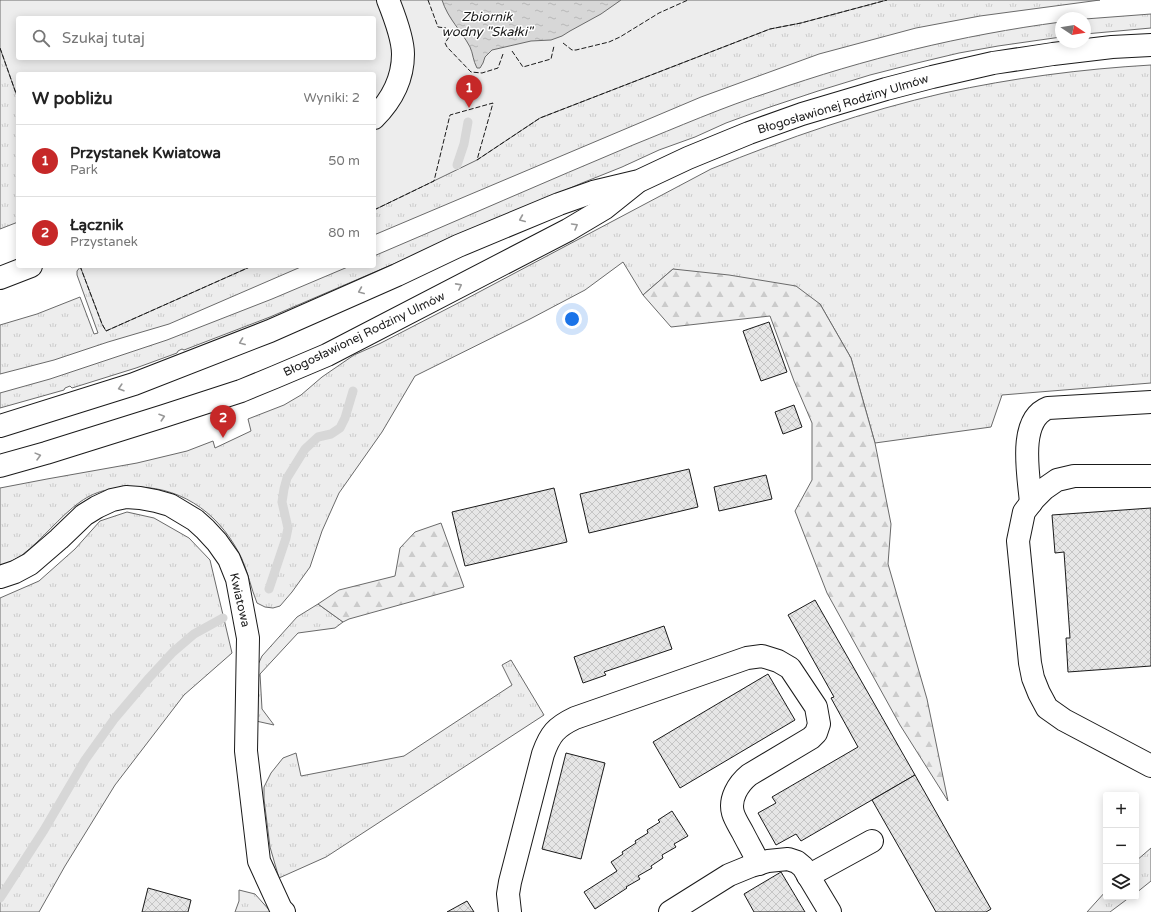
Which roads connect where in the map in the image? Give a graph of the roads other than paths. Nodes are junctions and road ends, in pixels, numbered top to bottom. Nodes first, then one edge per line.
1 (388, 0) edge
2 (1151, 45) edge
3 (376, 116) edge
4 (639, 181) junction
5 (26, 268) edge
6 (0, 278) edge
7 (1151, 402) edge
8 (0, 426) edge
9 (0, 466) edge
10 (1151, 476) edge
11 (1031, 503) junction
12 (0, 577) edge
13 (1151, 766) edge
14 (872, 841) dead end
15 (759, 864) junction
16 (808, 876) junction
17 (284, 912) edge
18 (510, 912) edge
19 (670, 912) edge
20 (830, 912) edge

1 - 3 main road
2 - 4 main road, Błogosławionej Rodziny Ulmów
4 -> 8 main road, Błogosławionej Rodziny Ulmów
9 -> 4 main road, Błogosławionej Rodziny Ulmów
5 - 6 main road
7 - 11 main road
10 - 11 main road
11 - 13 main road
12 - 17 main road, Kwiatowa
14 - 16 main road
15 - 16 main road
15 - 18 main road
15 - 19 main road
16 - 20 main road

